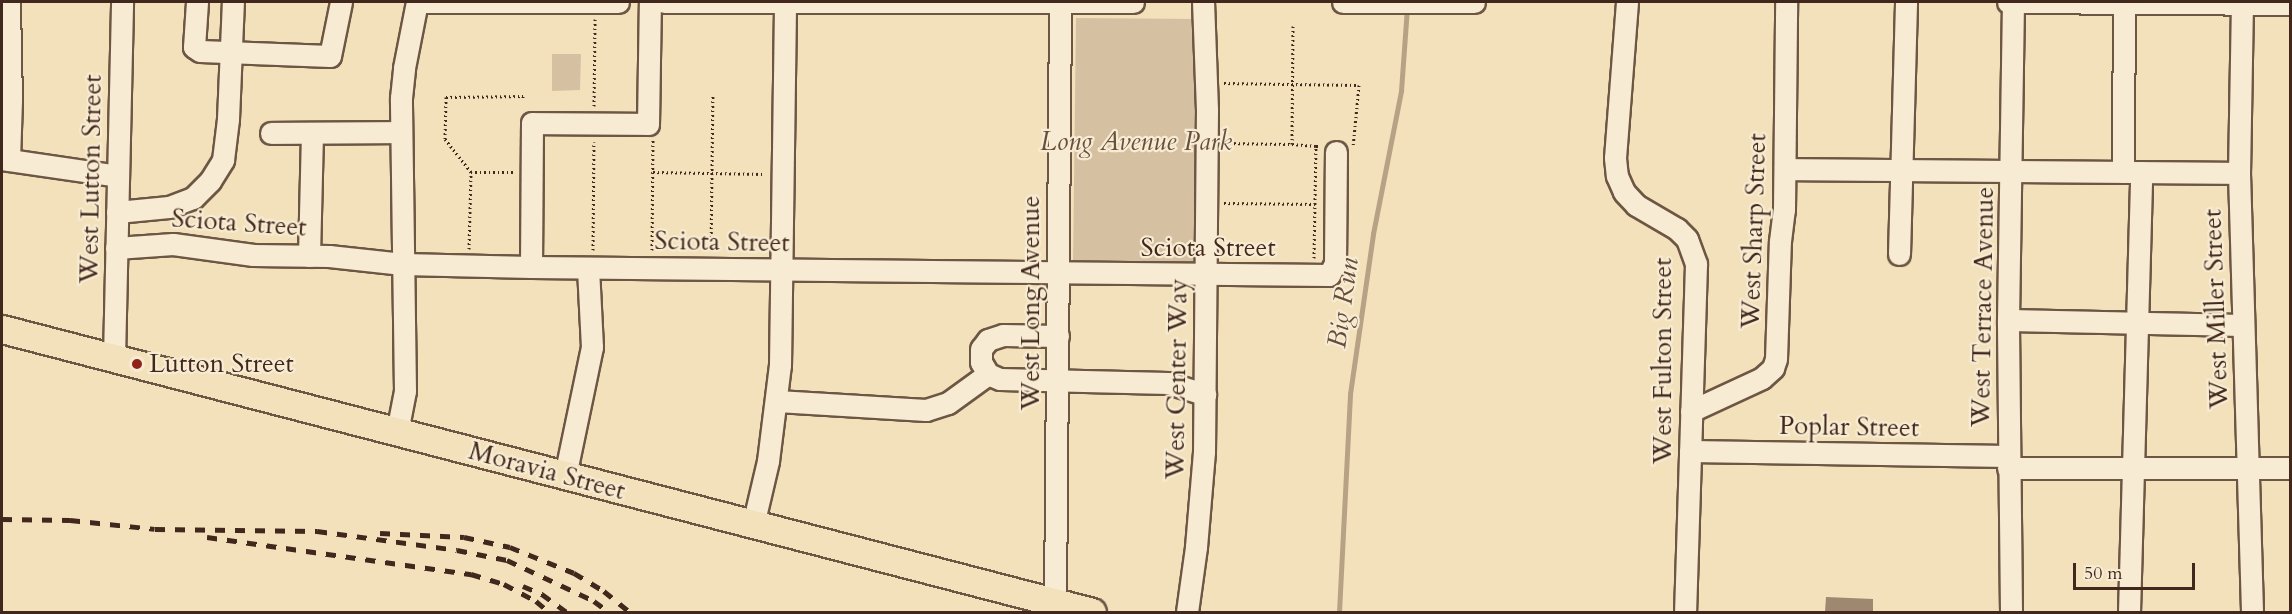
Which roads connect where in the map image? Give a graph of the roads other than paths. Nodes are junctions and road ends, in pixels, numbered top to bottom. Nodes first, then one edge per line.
1 (9, 2) edge
2 (122, 2) edge
3 (197, 2) edge
4 (233, 2) edge
5 (341, 2) edge
6 (439, 2) edge
7 (618, 2) edge
8 (650, 2) edge
9 (664, 2) edge
10 (785, 2) edge
11 (1060, 2) edge
12 (1133, 2) edge
13 (1203, 2) edge
14 (1350, 2) edge
15 (1474, 2) edge
16 (1628, 2) edge
17 (1786, 2) edge
18 (1906, 2) edge
19 (2008, 2) edge
20 (2013, 2) edge
21 (1430, 3) edge
22 (2124, 3) edge
23 (2242, 3) edge
24 (2290, 4) edge
25 (231, 53) junction
26 (401, 132) junction
27 (271, 133) dead end
28 (312, 133) junction
29 (1331, 148) road end
30 (5, 160) edge
31 (1785, 169) junction
32 (1902, 170) junction
33 (2011, 171) junction
34 (2132, 172) junction
35 (2239, 173) junction
36 (118, 176) junction
37 (117, 212) junction
38 (116, 248) junction
39 (1899, 254) dead end
40 (309, 256) junction
41 (403, 264) junction
42 (531, 267) junction
43 (588, 268) junction
44 (781, 270) junction
45 (1059, 274) junction
46 (1206, 276) junction
47 (2008, 320) junction
48 (2139, 322) junction
49 (2243, 325) junction
50 (2, 329) edge
51 (1058, 336) junction
52 (114, 358) junction
53 (988, 375) junction
54 (1058, 380) junction
55 (1205, 394) junction
56 (777, 401) junction
57 (1691, 411) junction
58 (397, 432) junction
59 (1690, 451) junction
60 (2008, 462) junction
61 (2131, 467) junction
62 (2290, 468) edge
63 (2248, 470) junction
64 (565, 476) junction
65 (753, 525) junction
66 (1055, 603) junction
67 (1092, 612) edge
68 (1187, 612) edge
69 (1685, 612) edge
70 (2011, 612) edge
71 (2129, 612) edge
72 (2252, 612) edge

1 - 30 street
2 - 36 street, West Lutton Street
3 - 25 street
4 - 25 street
5 - 25 street
6 - 7 street
6 - 26 street
8 - 42 street
9 - 10 street
10 - 11 street
10 - 44 street
11 - 12 street
11 - 45 street, West Long Avenue
13 - 46 street, West Center Way
14 - 21 street
15 - 21 street
16 - 57 street, West Fulton Street
17 - 31 street, West Sharp Street
18 - 32 street
19 - 20 street
20 - 22 street
20 - 33 street, West Terrace Avenue
22 - 23 street
22 - 34 street
23 - 24 street
23 - 35 street, West Miller Street
25 - 37 street
26 - 28 street
26 - 41 street
27 - 28 street
28 - 40 street
29 - 46 street, Sciota Street
30 - 36 street
31 - 32 street
31 - 57 street, West Sharp Street
32 - 33 street
32 - 39 street
33 - 34 street
33 - 47 street, West Terrace Avenue
34 - 35 street
34 - 48 street
35 - 49 street, West Miller Street
36 - 37 street, West Lutton Street
37 - 38 street, West Lutton Street
38 - 40 street, Sciota Street
38 - 52 street, West Lutton Street
40 - 41 street, Sciota Street
41 - 42 street, Sciota Street
41 - 58 street
42 - 43 street, Sciota Street
43 - 44 street, Sciota Street
43 - 64 street
44 - 45 street, Sciota Street
44 - 56 street
45 - 46 street, Sciota Street
45 - 51 street, West Long Avenue
46 - 55 street, West Center Way
47 - 48 street
47 - 60 street, West Terrace Avenue
48 - 49 street
48 - 61 street
49 - 63 street, West Miller Street
50 - 52 main road, Moravia Street
51 - 53 street
51 - 54 street, West Long Avenue
52 - 58 main road, Moravia Street
53 - 54 street
53 - 56 street
54 - 55 street
54 - 66 street, West Long Avenue
55 - 68 street, West Center Way
56 - 65 street
57 - 59 street, West Fulton Street
58 - 64 main road, Moravia Street
59 - 60 street, Poplar Street
59 - 69 street, West Fulton Street
60 - 61 street, Poplar Street
60 - 70 street, West Terrace Avenue
61 - 63 street, Poplar Street
61 - 71 street
62 - 63 street, Poplar Street
63 - 72 street, West Miller Street
64 - 65 main road, Moravia Street
65 - 66 main road, Moravia Street
66 - 67 main road, Moravia Street

